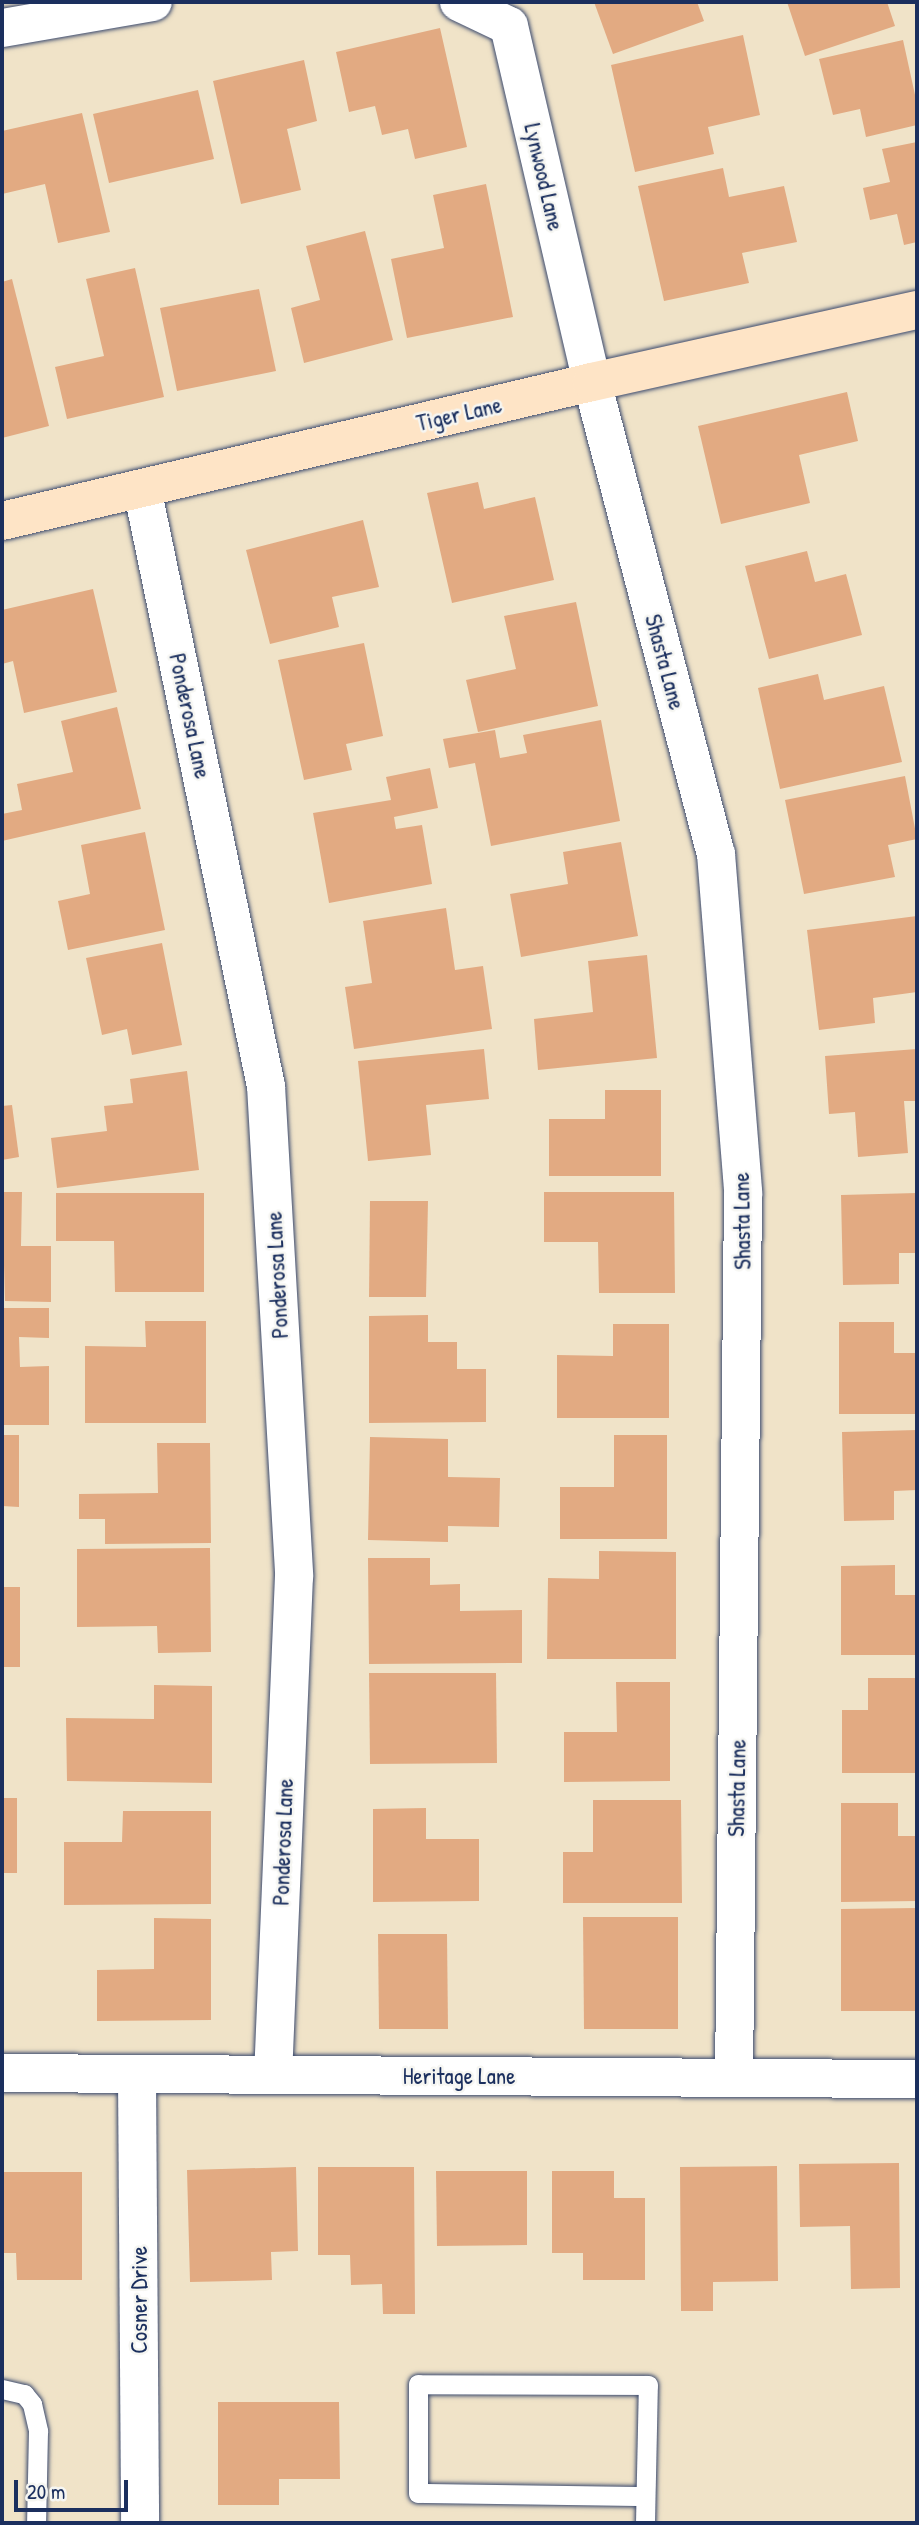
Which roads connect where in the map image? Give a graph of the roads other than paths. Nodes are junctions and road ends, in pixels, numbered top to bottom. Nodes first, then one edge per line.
1 (153, 2) edge
2 (459, 2) edge
3 (2, 29) edge
4 (917, 310) edge
5 (592, 382) junction
6 (142, 488) junction
7 (2, 521) edge
8 (2, 2073) edge
9 (273, 2074) junction
10 (137, 2076) junction
11 (734, 2077) junction
12 (917, 2079) edge
13 (2, 2389) edge
14 (645, 2496) junction
15 (36, 2523) edge
16 (140, 2523) edge
17 (645, 2523) edge

1 - 3 street
2 - 5 street, Lynwood Lane
4 - 5 street, Tiger Lane
5 - 6 street, Tiger Lane
5 - 11 street, Shasta Lane
6 - 7 street, Tiger Lane
6 - 9 street, Ponderosa Lane
8 - 10 street, Heritage Lane
9 - 10 street, Heritage Lane
9 - 11 street, Heritage Lane
10 - 16 street, Cosner Drive
11 - 12 street, Heritage Lane
13 - 15 lane
14 - 14 lane
14 - 17 lane

